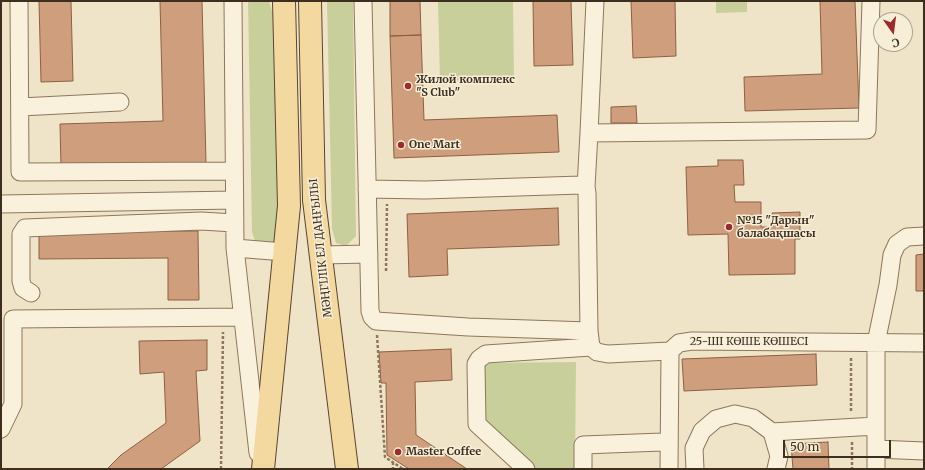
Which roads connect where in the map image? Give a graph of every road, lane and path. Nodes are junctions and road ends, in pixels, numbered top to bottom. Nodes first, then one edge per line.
1 (19, 1) edge
2 (233, 1) edge
3 (310, 1) edge
4 (363, 1) edge
5 (595, 1) edge
6 (871, 1) edge
7 (283, 5) edge
8 (120, 102) dead end
9 (20, 107) junction
10 (589, 133) junction
11 (234, 170) junction
12 (586, 187) junction
13 (367, 189) junction
14 (234, 200) junction
15 (1, 204) edge
16 (234, 223) junction
17 (924, 236) edge
18 (235, 248) junction
19 (284, 252) junction
20 (369, 254) junction
21 (321, 255) junction
22 (31, 293) dead end
23 (224, 317) junction
24 (243, 317) junction
25 (376, 321) junction
26 (590, 339) junction
27 (850, 342) junction
28 (876, 343) junction
29 (924, 343) edge
30 (670, 359) junction
31 (876, 426) junction
32 (852, 427) junction
33 (1, 428) edge
34 (772, 432) junction
35 (662, 442) junction
36 (876, 449) junction
37 (924, 451) edge
38 (393, 462) junction
39 (221, 469) edge
40 (262, 469) edge
41 (347, 469) edge
42 (393, 469) edge
43 (403, 469) edge
44 (526, 469) edge
45 (583, 469) edge
46 (662, 469) edge
47 (669, 469) edge
48 (695, 469) edge
49 (776, 469) edge
50 (852, 469) edge
51 (876, 469) edge

1 - 9 street
2 - 11 street
3 - 21 main road, МӘҢГІЛІК ЕЛ ДАҢҒЫЛЫ
4 - 13 street
5 - 10 street
6 - 10 street
7 - 19 main road
8 - 9 street
9 - 11 street
10 - 12 street
11 - 14 street
12 - 13 street
12 - 26 street
13 - 20 street
14 - 15 street
14 - 16 street
16 - 18 street
16 - 22 street
17 - 28 street
18 - 19 street
18 - 24 street
19 - 40 main road
20 - 21 street
20 - 25 street
21 - 41 main road, МӘҢГІЛІК ЕЛ ДАҢҒЫЛЫ
23 - 24 street
23 - 33 street
23 - 39 path
24 - 40 street
25 - 26 street
25 - 38 path
26 - 30 street
26 - 44 street
27 - 28 street, 25-ШІ КӨШЕ КӨШЕСІ
27 - 30 street, 25-ШІ КӨШЕ КӨШЕСІ
27 - 32 path
28 - 29 street, 25-ШІ КӨШЕ КӨШЕСІ
28 - 31 street
30 - 35 street
30 - 47 street
31 - 32 street
31 - 36 street
32 - 34 street
32 - 50 path
34 - 48 street
34 - 49 street
35 - 45 street
35 - 46 street
36 - 37 street
36 - 51 street
38 - 42 path
38 - 43 path

